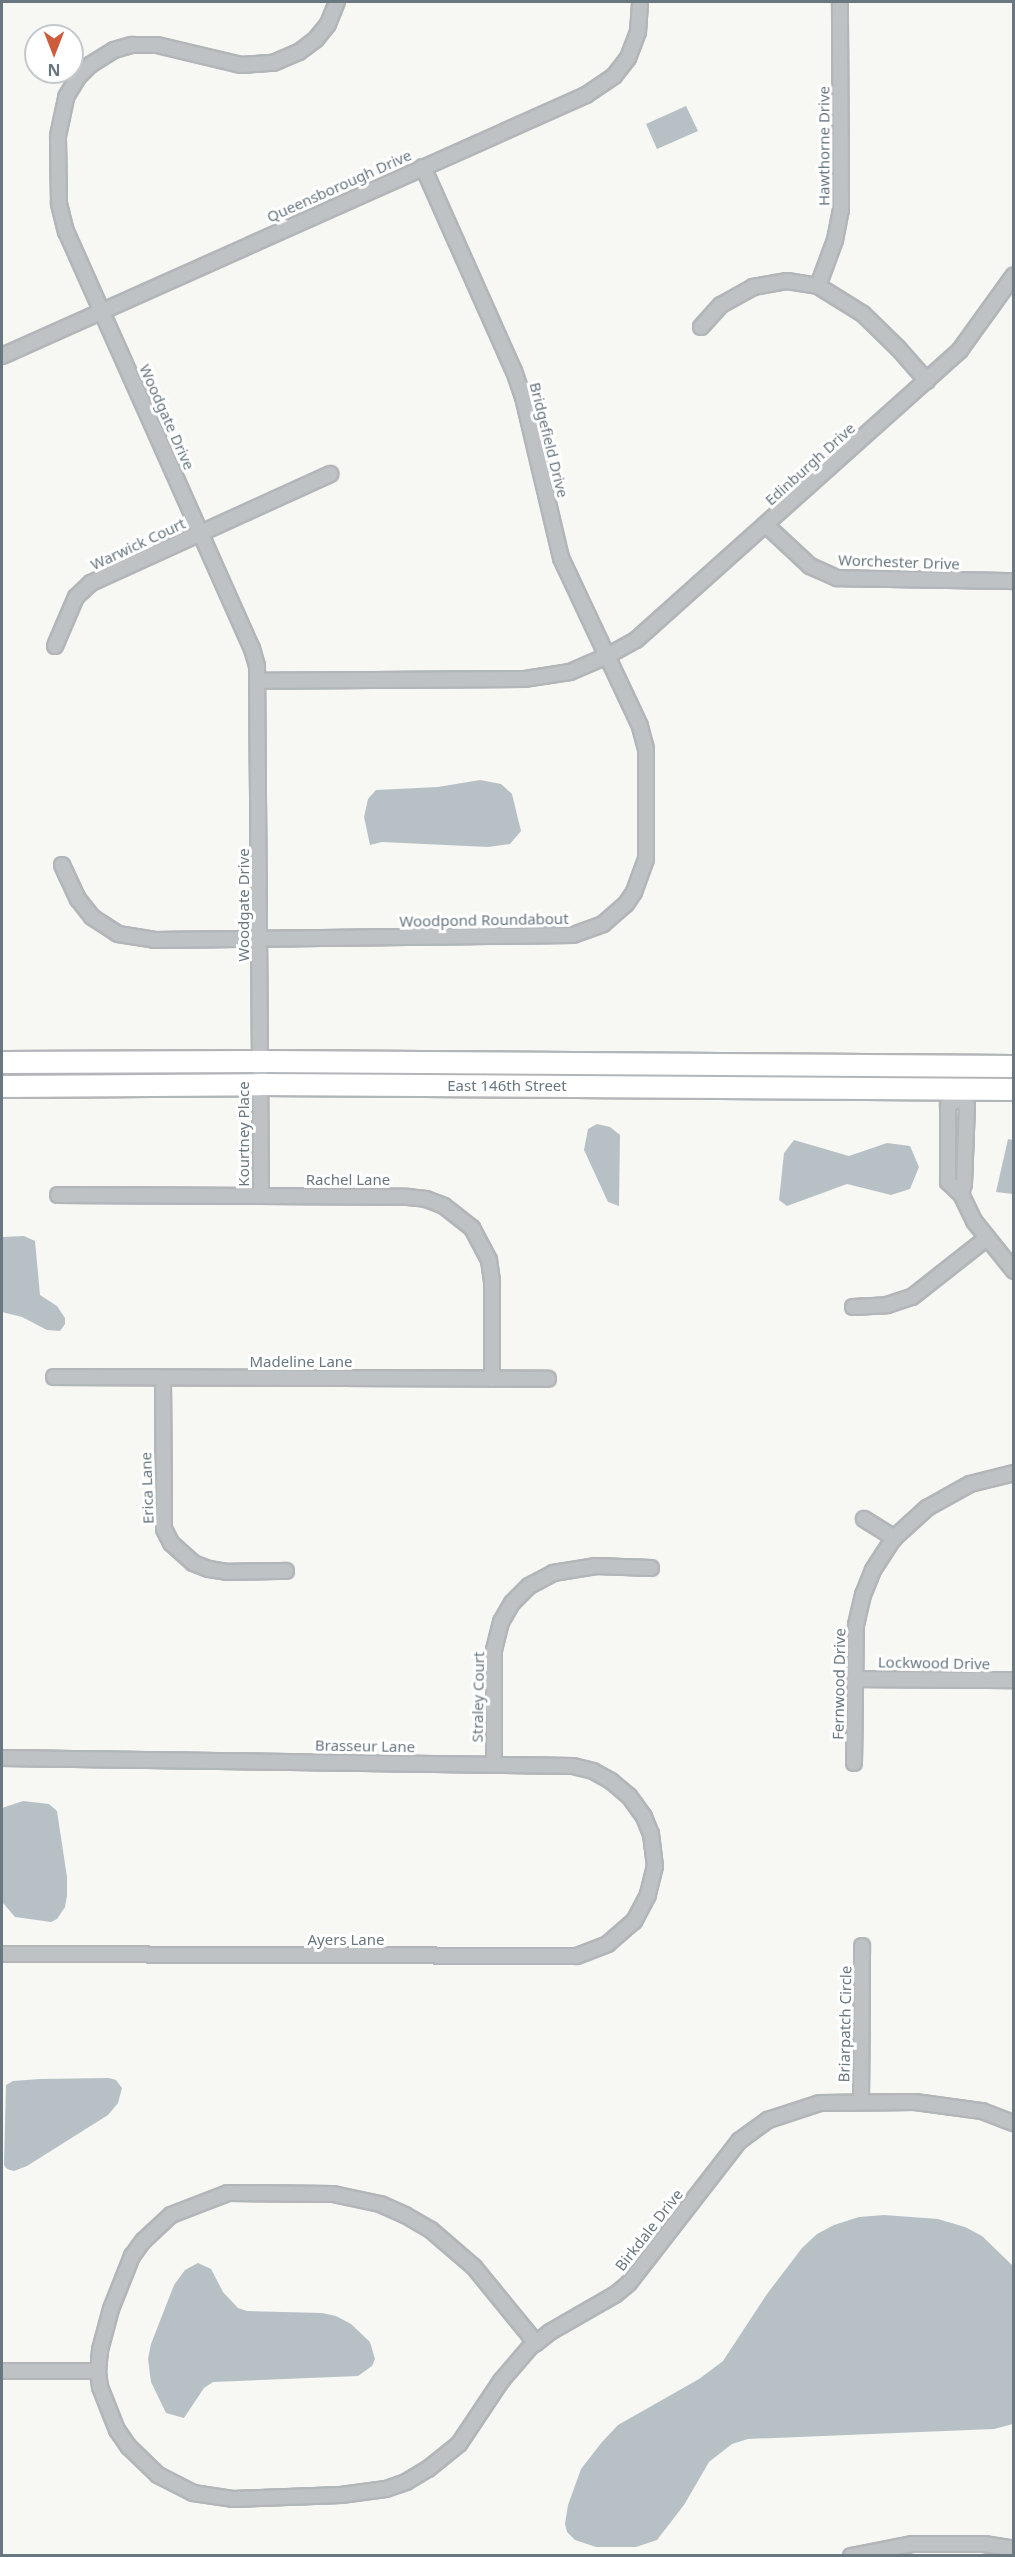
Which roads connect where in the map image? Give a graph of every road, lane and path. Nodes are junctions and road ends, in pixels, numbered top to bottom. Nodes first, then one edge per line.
1 (338, 2) edge
2 (640, 2) edge
3 (840, 2) edge
4 (423, 167) junction
5 (1014, 275) edge
6 (818, 286) junction
7 (101, 311) junction
8 (701, 327) dead end
9 (2, 356) edge
10 (927, 381) junction
11 (330, 474) dead end
12 (766, 525) junction
13 (200, 533) junction
14 (1014, 581) edge
15 (55, 646) dead end
16 (607, 656) junction
17 (259, 681) junction
18 (63, 865) dead end
19 (261, 938) junction
20 (2, 1062) edge
21 (959, 1066) junction
22 (1014, 1066) edge
23 (260, 1072) junction
24 (2, 1086) edge
25 (1014, 1089) edge
26 (958, 1094) junction
27 (58, 1195) dead end
28 (261, 1196) junction
29 (987, 1238) junction
30 (1014, 1271) edge
31 (853, 1307) dead end
32 (54, 1377) dead end
33 (163, 1378) junction
34 (492, 1379) junction
35 (548, 1379) dead end
36 (1014, 1473) edge
37 (864, 1519) dead end
38 (894, 1538) junction
39 (651, 1568) dead end
40 (286, 1571) dead end
41 (854, 1679) junction
42 (1014, 1680) edge
43 (2, 1758) edge
44 (854, 1762) dead end
45 (494, 1765) junction
46 (653, 1879) joint
47 (862, 1946) dead end
48 (2, 1954) edge
49 (861, 2102) junction
50 (1014, 2123) edge
51 (536, 2343) junction
52 (2, 2371) edge
53 (98, 2371) junction
54 (1014, 2550) edge
55 (851, 2556) edge

1 - 7 street, Woodgate Drive
2 - 4 street, Queensborough Drive
3 - 6 street, Hawthorne Drive
4 - 7 street, Queensborough Drive
4 - 16 street, Bridgefield Drive
5 - 10 street, Edinburgh Drive
6 - 8 street
6 - 10 street
7 - 9 street, Queensborough Drive
7 - 13 street, Woodgate Drive
10 - 12 street, Edinburgh Drive
11 - 13 street, Warwick Court
12 - 14 street, Worchester Drive
12 - 16 street, Edinburgh Drive
13 - 15 street, Warwick Court
13 - 17 street, Woodgate Drive
16 - 17 street
16 - 19 street, Woodpond Roundabout
17 - 19 street, Woodgate Drive
18 - 19 street, Woodpond Roundabout
19 - 23 street, Woodgate Drive
20 - 23 main road, East 146th Street
21 - 22 main road, East 146th Street
21 - 23 main road, East 146th Street
21 - 26 street
23 - 24 main road, East 146th Street
23 - 26 main road, East 146th Street
23 - 28 street, Kourtney Place
25 - 26 main road, East 146th Street
26 - 29 street
27 - 28 street, Rachel Lane
28 - 34 street, Rachel Lane
29 - 30 street
29 - 31 street
32 - 33 street, Madeline Lane
33 - 34 street, Madeline Lane
33 - 40 street, Erica Lane
34 - 35 street, Madeline Lane
36 - 38 street, Fernwood Drive
37 - 38 street
38 - 41 street, Fernwood Drive
39 - 45 street, Straley Court
41 - 42 street, Lockwood Drive
41 - 44 street, Fernwood Drive
43 - 45 street, Brasseur Lane
45 - 46 street, Brasseur Lane
46 - 48 street, Ayers Lane
47 - 49 street, Briarpatch Circle
49 - 50 street, Birkdale Drive
49 - 51 street, Birkdale Drive
51 - 53 street, Birkdale Drive
51 - 53 street
52 - 53 street
54 - 55 street

